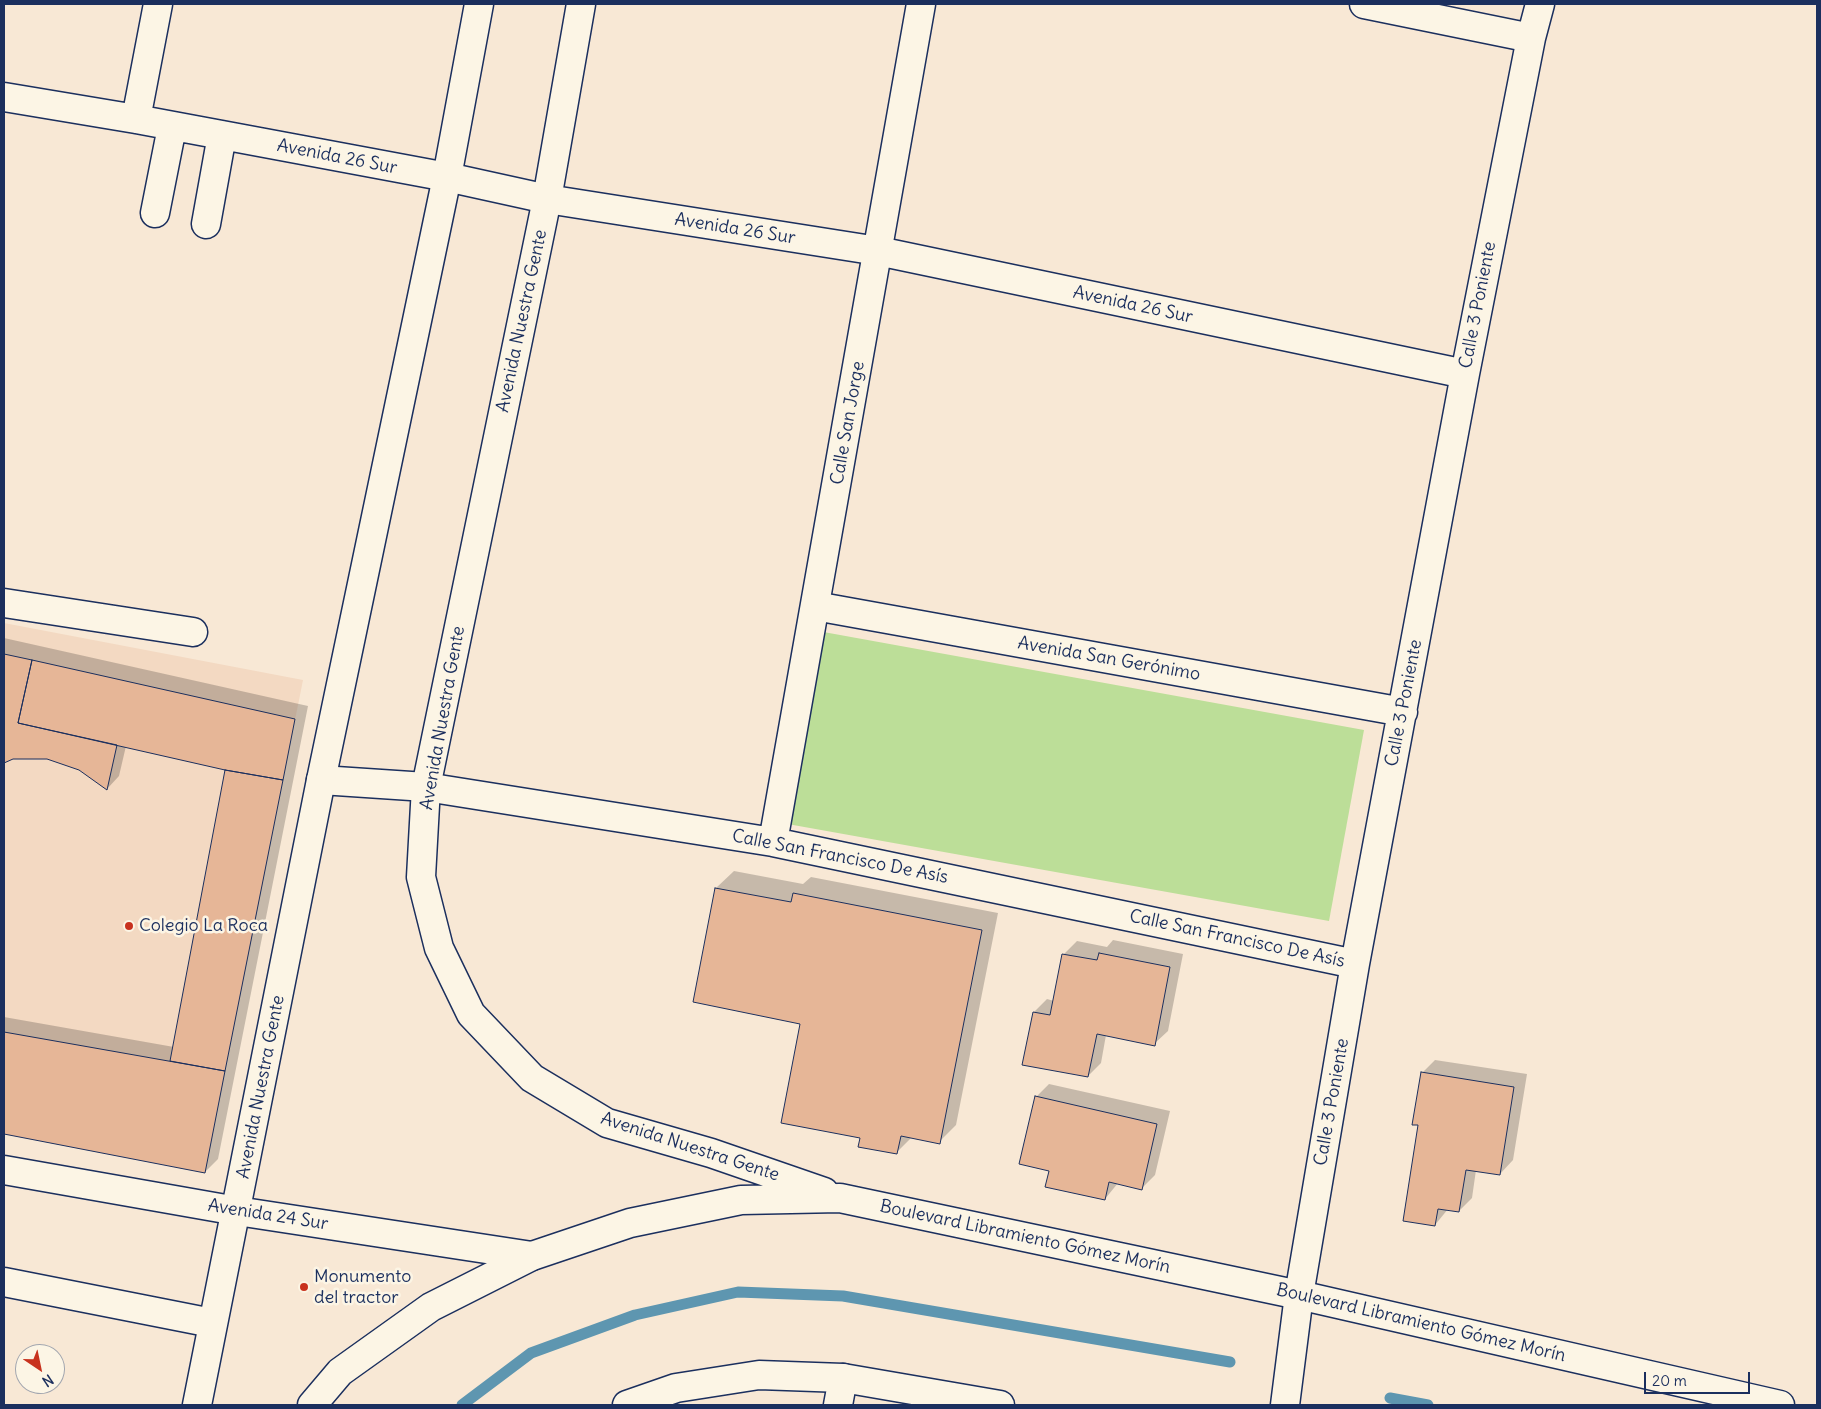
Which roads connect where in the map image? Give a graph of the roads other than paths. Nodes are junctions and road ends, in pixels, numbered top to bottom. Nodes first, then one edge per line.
1 (158, 4) edge
2 (480, 4) edge
3 (581, 4) edge
4 (921, 4) edge
5 (1364, 4) edge
6 (1540, 4) edge
7 (1531, 38) junction
8 (4, 97) edge
9 (136, 118) junction
10 (172, 126) junction
11 (222, 135) junction
12 (447, 177) junction
13 (546, 199) junction
14 (155, 213) dead end
15 (206, 224) dead end
16 (878, 252) junction
17 (1465, 374) junction
18 (4, 603) edge
19 (815, 606) junction
20 (193, 632) dead end
21 (1403, 712) junction
22 (320, 780) junction
23 (426, 787) junction
24 (774, 842) junction
25 (1355, 964) junction
26 (4, 1170) edge
27 (840, 1198) junction
28 (236, 1211) junction
29 (532, 1256) junction
30 (4, 1282) edge
31 (1299, 1295) junction
32 (212, 1323) junction
33 (843, 1378) junction
34 (197, 1405) edge
35 (312, 1405) edge
36 (627, 1405) edge
37 (838, 1405) edge
38 (1000, 1405) edge
39 (1284, 1405) edge
40 (1780, 1405) edge

1 - 9 street
2 - 12 street, Avenida Nuestra Gente
3 - 13 street, Avenida Nuestra Gente
4 - 16 street, Calle San Jorge
5 - 7 street
6 - 7 street, Calle 3 Poniente
7 - 17 street, Calle 3 Poniente
8 - 9 street, Avenida 26 Sur
9 - 10 street, Avenida 26 Sur
10 - 11 street, Avenida 26 Sur
10 - 14 street
11 - 12 street, Avenida 26 Sur
11 - 15 street
12 - 13 street, Avenida 26 Sur
12 - 22 street, Avenida Nuestra Gente
13 - 16 street, Avenida 26 Sur
13 - 23 street, Avenida Nuestra Gente
16 - 17 street, Avenida 26 Sur
16 - 19 street, Calle San Jorge
17 - 21 street, Calle 3 Poniente
18 - 20 street
19 - 21 street, Avenida San Gerónimo
19 - 24 street, Calle San Jorge
21 - 25 street, Calle 3 Poniente
22 - 23 street, Calle San Francisco De Asís
22 - 28 street, Avenida Nuestra Gente
23 - 24 street, Calle San Francisco De Asís
23 - 27 street, Avenida Nuestra Gente
24 - 25 street, Calle San Francisco De Asís
25 - 31 street, Calle 3 Poniente
26 - 28 street, Avenida 24 Sur
27 - 29 street, Boulevard Libramiento Gómez Morín
27 - 31 street, Boulevard Libramiento Gómez Morín
28 - 29 street, Avenida 24 Sur
28 - 32 street, Avenida Nuestra Gente
29 - 35 street, Boulevard Libramiento Gómez Morín
30 - 32 street
31 - 39 street, Calle 3 Poniente
31 - 40 street, Boulevard Libramiento Gómez Morín
32 - 34 street, Avenida Nuestra Gente
33 - 36 street
33 - 37 street
33 - 38 street

